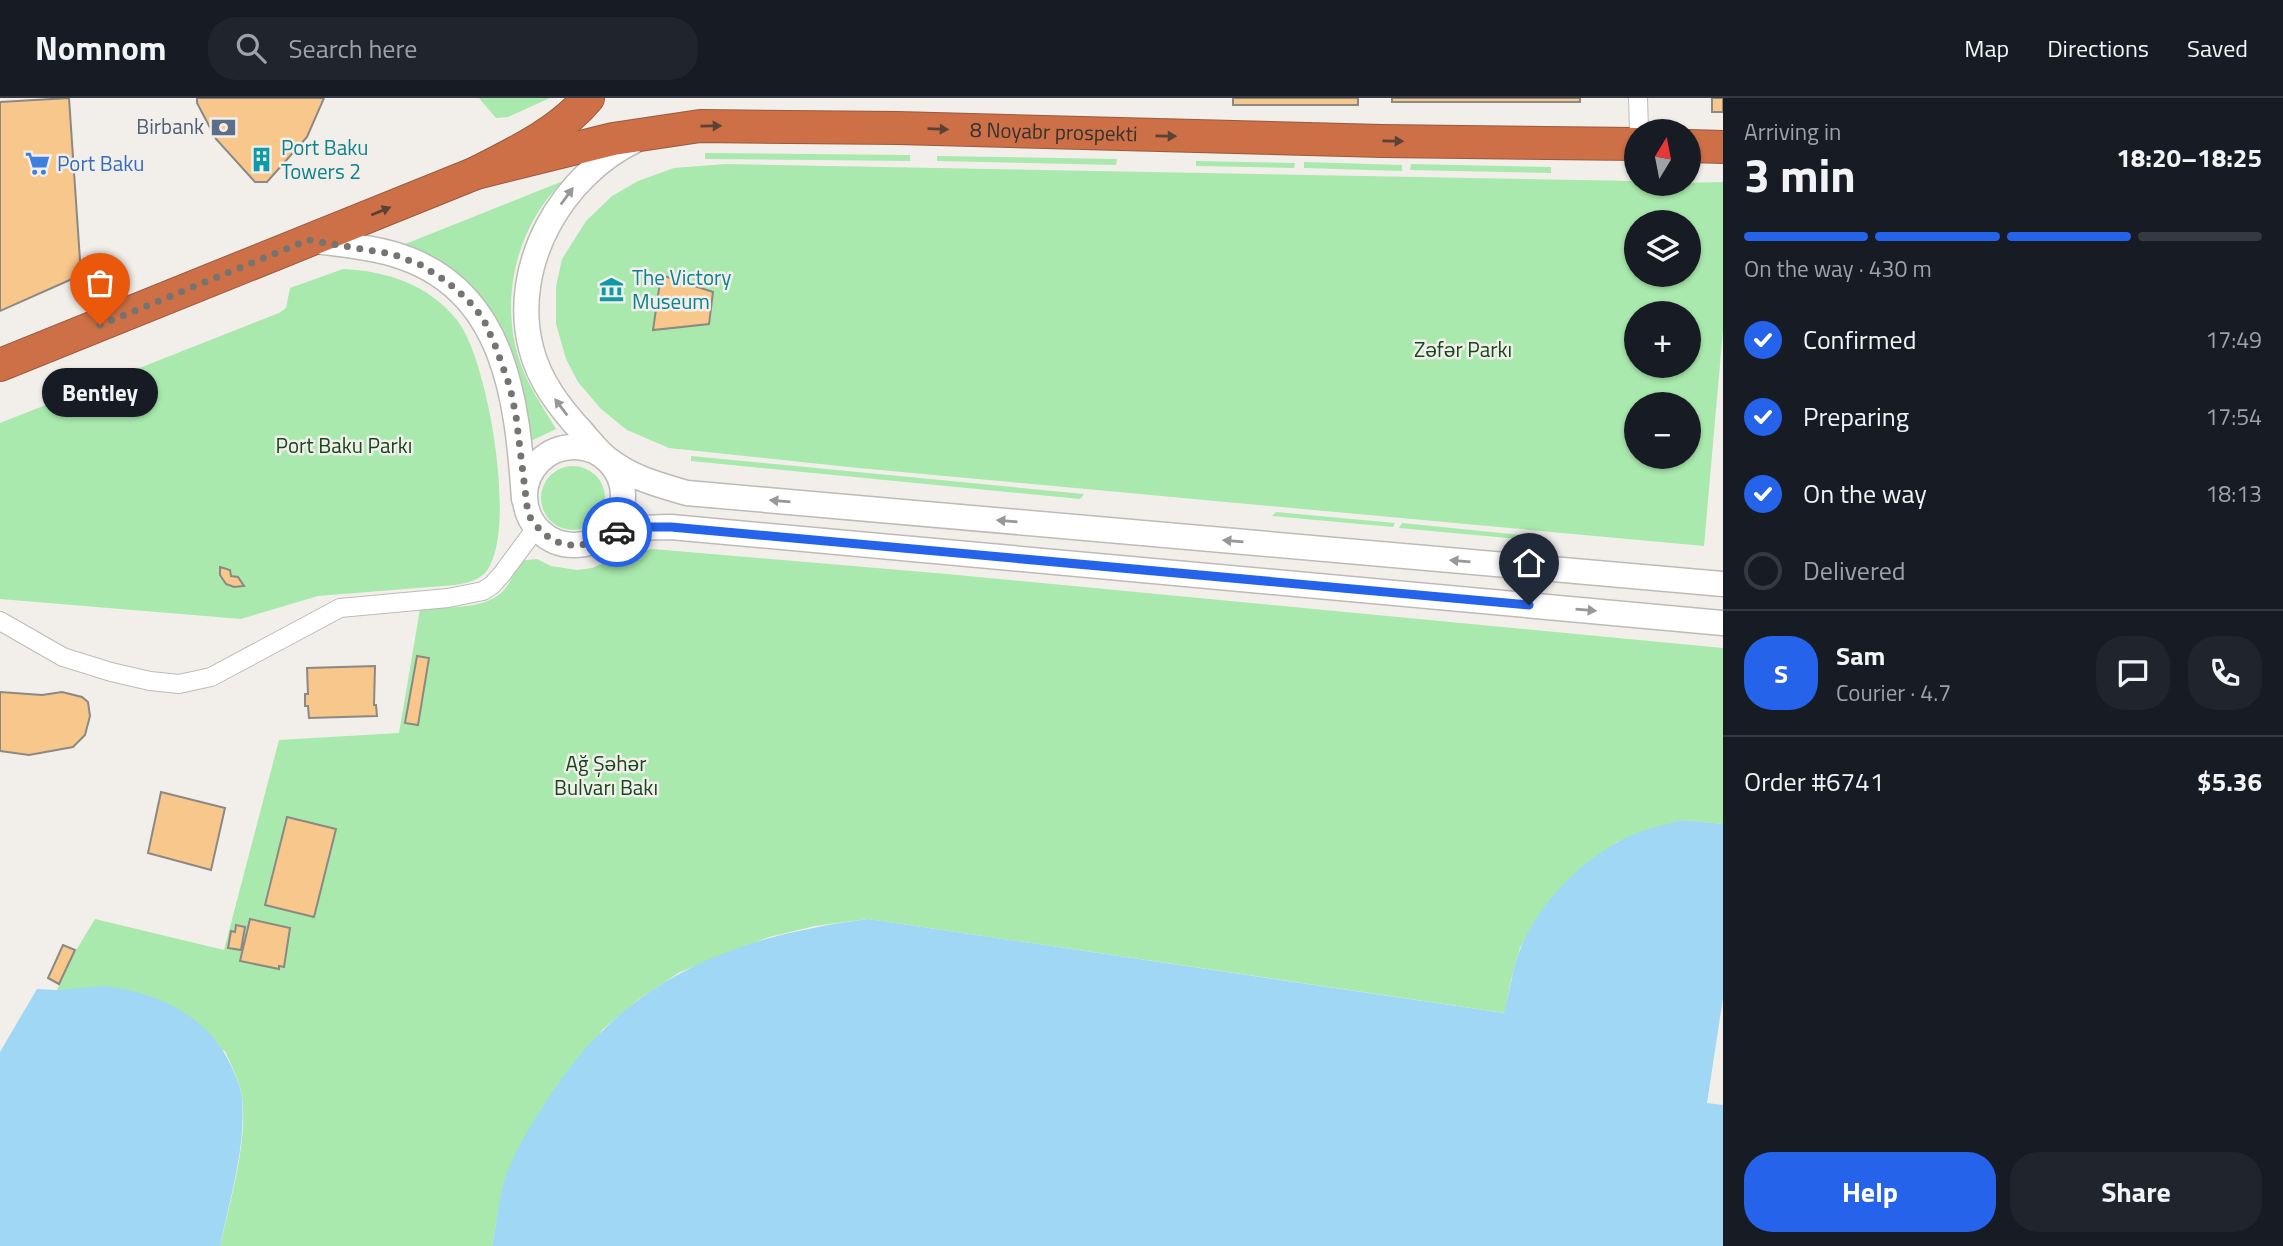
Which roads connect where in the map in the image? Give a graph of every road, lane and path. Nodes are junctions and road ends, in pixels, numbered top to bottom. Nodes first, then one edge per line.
1 (588, 98) edge
2 (1638, 98) edge
3 (1639, 119) edge
4 (660, 131) junction
5 (1624, 145) edge
6 (1701, 146) edge
7 (1723, 147) edge
8 (476, 173) junction
9 (308, 240) junction
10 (0, 365) edge
11 (606, 458) junction
12 (524, 499) junction
13 (536, 528) junction
14 (594, 542) junction
15 (1723, 584) edge
16 (0, 621) edge
17 (1723, 623) edge

1 - 8 highway
2 - 3 street
4 -> 5 highway, 8 Noyabr prospekti
4 - 8 highway, 8 Noyabr prospekti
11 -> 4 main road
6 - 7 highway
9 -> 8 highway
9 - 10 highway
9 - 12 main road
11 - 12 main road
11 - 14 main road
15 -> 11 main road
12 - 13 main road
13 - 14 main road
13 - 16 street
14 -> 17 main road

